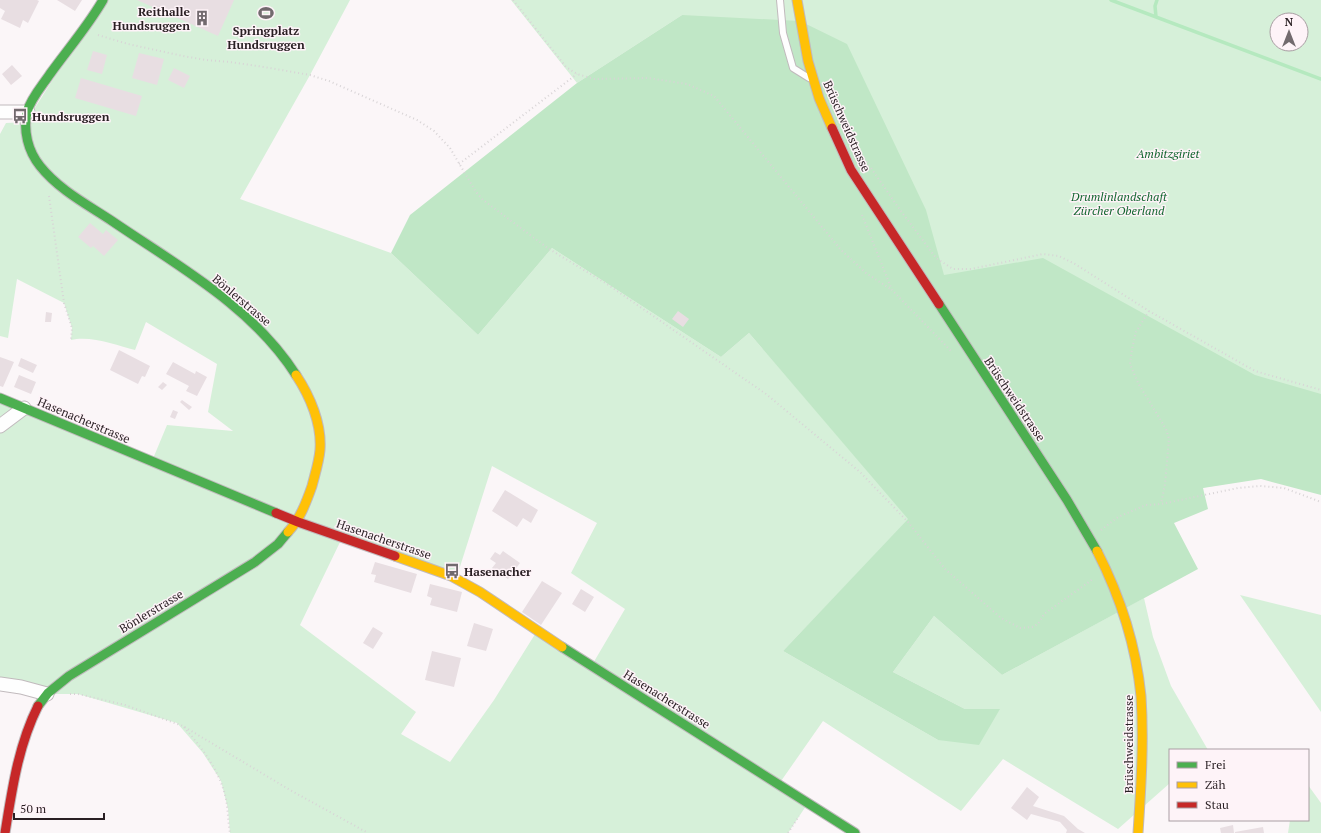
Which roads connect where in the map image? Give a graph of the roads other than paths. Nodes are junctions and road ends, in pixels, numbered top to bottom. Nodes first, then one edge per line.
1 (103, 0) edge
2 (780, 0) edge
3 (797, 0) edge
4 (814, 81) junction
5 (0, 112) edge
6 (28, 112) junction
7 (0, 398) edge
8 (24, 408) junction
9 (0, 426) edge
10 (298, 522) junction
11 (0, 684) edge
12 (47, 694) junction
13 (4, 833) edge
14 (855, 833) edge
15 (1138, 833) edge

1 - 6 street, Bönlerstrasse
2 - 4 lane
3 - 4 street, Brüschweidstrasse
4 - 15 street, Brüschweidstrasse
5 - 6 street
6 - 10 street, Bönlerstrasse
7 - 8 street, Hasenacherstrasse
8 - 9 street
8 - 10 street, Hasenacherstrasse
10 - 12 street, Bönlerstrasse
10 - 14 street, Hasenacherstrasse
11 - 12 street
12 - 13 street, Bönlerstrasse

